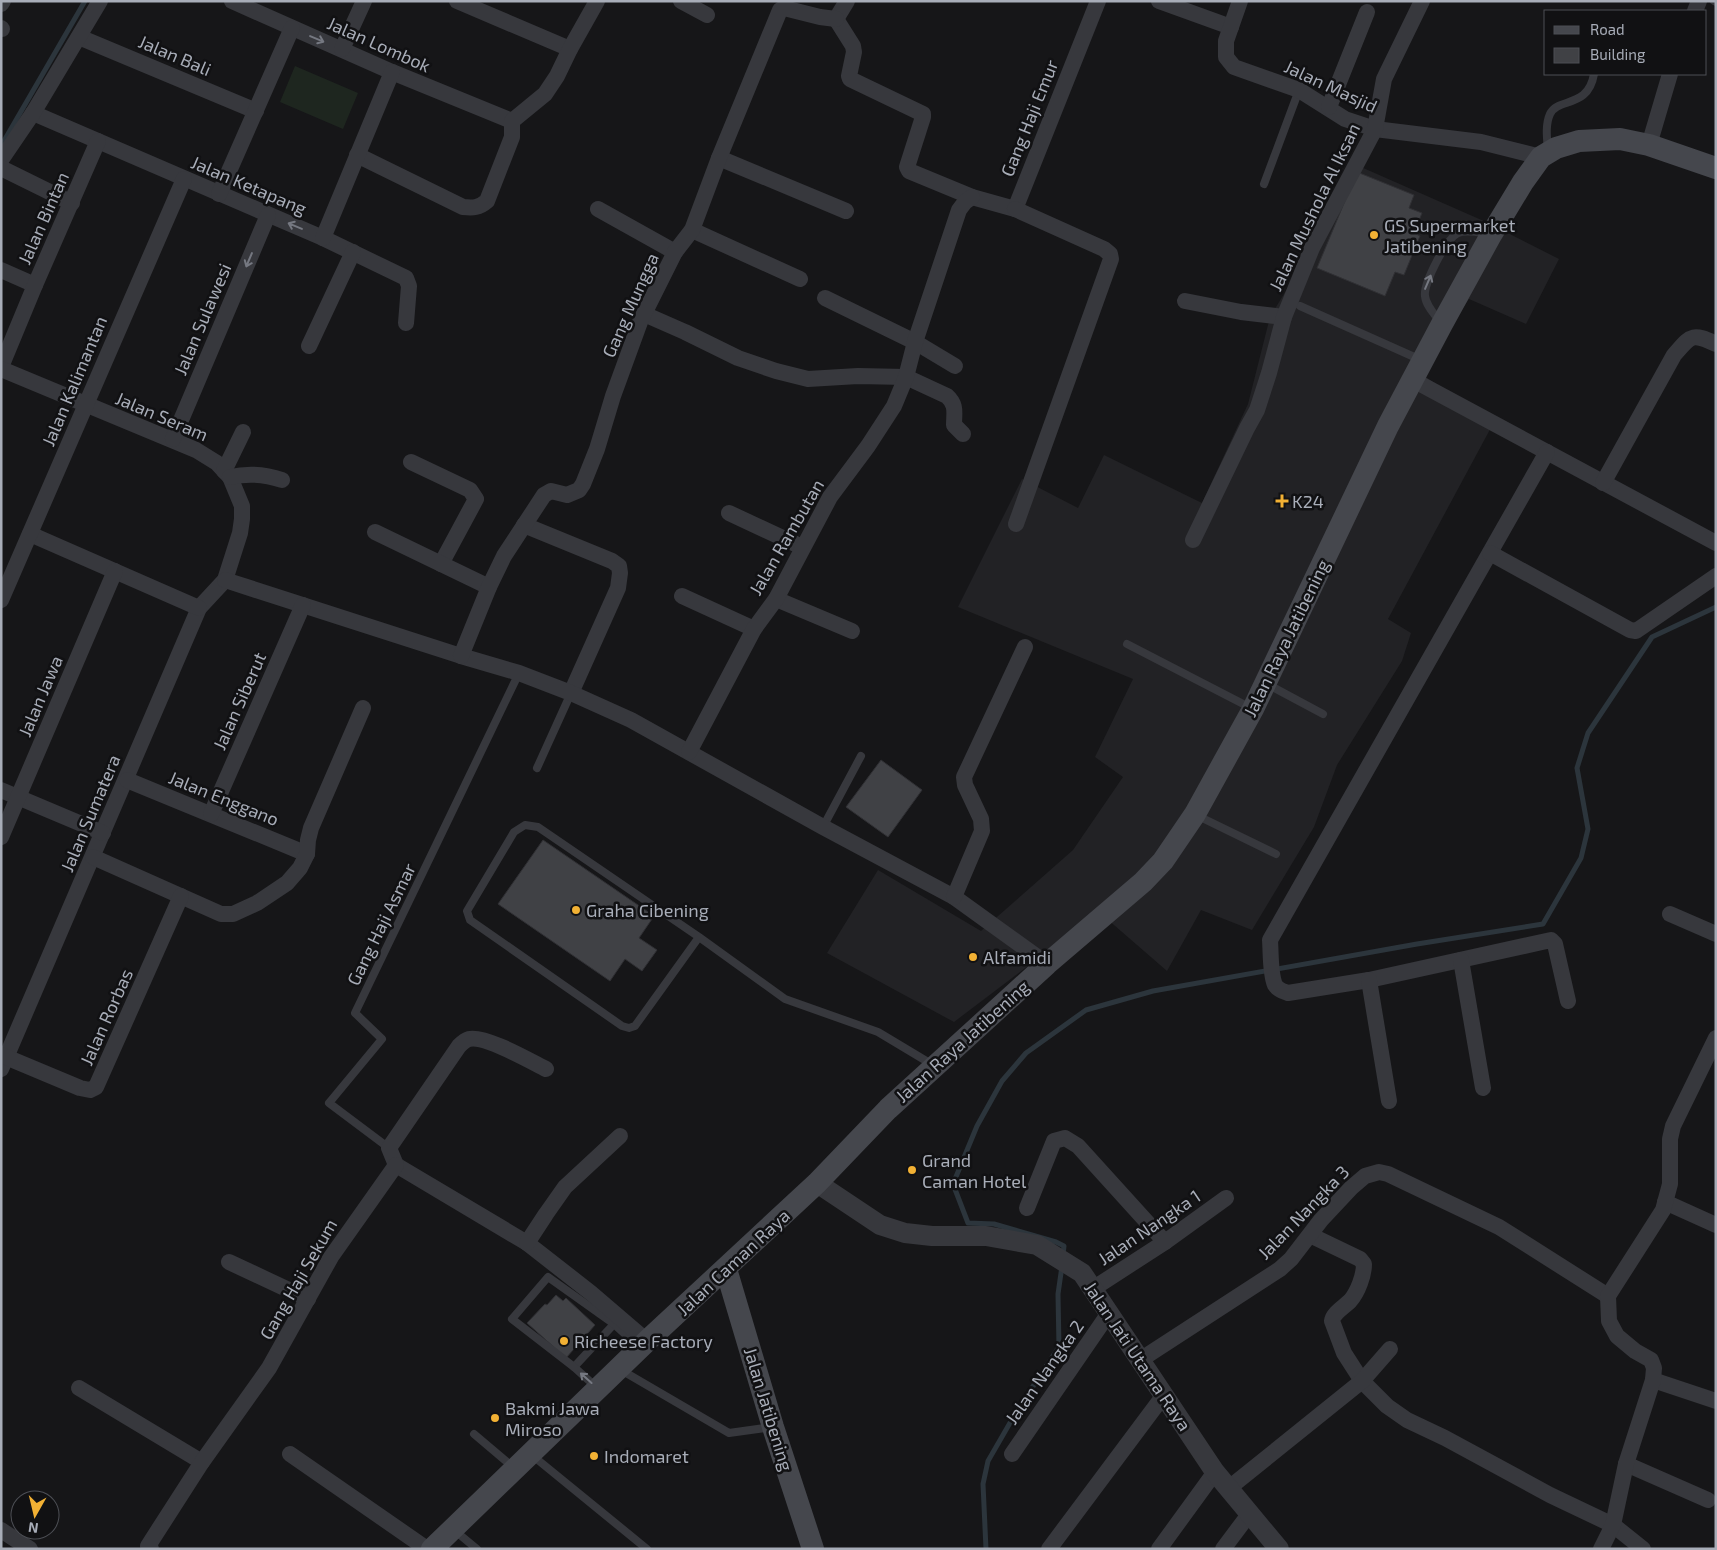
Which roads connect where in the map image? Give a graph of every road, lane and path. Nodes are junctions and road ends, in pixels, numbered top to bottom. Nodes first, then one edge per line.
1 (100, 1) edge
2 (232, 1) edge
3 (364, 1) edge
4 (457, 1) edge
5 (597, 1) edge
6 (680, 1) edge
7 (847, 1) edge
8 (1098, 1) edge
9 (1160, 1) edge
10 (1240, 1) edge
11 (1422, 1) edge
12 (1367, 12) dead end
13 (706, 15) dead end
14 (836, 19) junction
15 (1231, 27) junction
16 (292, 28) junction
17 (79, 37) junction
18 (342, 49) junction
19 (570, 49) junction
20 (392, 72) junction
21 (1594, 75) edge
22 (1670, 75) edge
23 (1299, 90) junction
24 (1328, 107) junction
25 (256, 111) junction
26 (32, 113) junction
27 (512, 121) junction
28 (1375, 129) junction
29 (98, 141) junction
30 (1649, 145) junction
31 (1544, 154) junction
32 (358, 155) junction
33 (718, 158) junction
34 (1, 160) edge
35 (1714, 165) edge
36 (1, 168) edge
37 (184, 179) junction
38 (1264, 184) dead end
39 (219, 194) junction
40 (972, 197) junction
41 (72, 203) junction
42 (598, 209) dead end
43 (1015, 209) junction
44 (846, 211) dead end
45 (268, 214) junction
46 (692, 230) junction
47 (1491, 234) junction
48 (323, 238) junction
49 (353, 252) junction
50 (675, 252) junction
51 (1, 270) edge
52 (800, 279) dead end
53 (35, 285) junction
54 (825, 298) dead end
55 (1185, 301) dead end
56 (1300, 306) dead end
57 (644, 314) junction
58 (1284, 317) junction
59 (406, 323) dead end
60 (1442, 324) junction
61 (916, 342) junction
62 (1716, 344) edge
63 (309, 346) dead end
64 (955, 366) dead end
65 (1, 368) edge
66 (1418, 370) junction
67 (906, 377) junction
68 (86, 405) junction
69 (242, 432) dead end
70 (963, 434) dead end
71 (173, 440) junction
72 (1547, 452) junction
73 (411, 462) dead end
74 (227, 474) junction
75 (282, 480) dead end
76 (1603, 483) junction
77 (729, 513) dead end
78 (1016, 524) dead end
79 (524, 525) junction
80 (375, 532) dead end
81 (30, 534) junction
82 (1193, 540) dead end
83 (1716, 543) edge
84 (802, 547) junction
85 (1490, 553) junction
86 (441, 564) junction
87 (115, 571) junction
88 (1716, 576) edge
89 (225, 580) junction
90 (489, 587) junction
91 (682, 596) dead end
92 (776, 599) junction
93 (1, 600) edge
94 (303, 605) junction
95 (199, 608) junction
96 (754, 629) junction
97 (852, 631) dead end
98 (1127, 644) dead end
99 (1025, 647) dead end
100 (461, 656) junction
101 (519, 673) junction
102 (1266, 683) junction
103 (571, 692) junction
104 (363, 708) dead end
105 (1253, 709) junction
106 (1323, 714) dead end
107 (689, 752) junction
108 (861, 756) dead end
109 (537, 768) dead end
110 (126, 780) junction
111 (1, 790) edge
112 (18, 797) junction
113 (211, 814) junction
114 (1195, 814) junction
115 (823, 828) junction
116 (103, 833) junction
117 (1, 837) edge
118 (307, 854) junction
119 (1276, 854) dead end
120 (93, 857) junction
121 (181, 896) junction
122 (954, 897) junction
123 (1670, 914) dead end
124 (1716, 934) edge
125 (699, 937) junction
126 (1461, 960) junction
127 (1047, 964) junction
128 (1369, 980) junction
129 (1568, 1001) dead end
130 (1716, 1038) edge
131 (3, 1061) edge
132 (934, 1066) junction
133 (546, 1069) dead end
134 (1483, 1088) dead end
135 (1389, 1101) dead end
136 (620, 1136) dead end
137 (388, 1148) junction
138 (396, 1165) junction
139 (817, 1182) junction
140 (1226, 1198) dead end
141 (1665, 1202) junction
142 (1027, 1208) dead end
143 (1716, 1224) edge
144 (1310, 1235) junction
145 (1165, 1242) junction
146 (527, 1244) junction
147 (229, 1262) dead end
148 (726, 1269) junction
149 (1088, 1280) junction
150 (1608, 1296) junction
151 (308, 1299) junction
152 (1109, 1314) junction
153 (614, 1324) junction
154 (644, 1345) junction
155 (1390, 1349) dead end
156 (1140, 1360) junction
157 (574, 1368) junction
158 (619, 1369) junction
159 (1653, 1380) junction
160 (1362, 1381) junction
161 (79, 1388) dead end
162 (599, 1390) junction
163 (1164, 1395) junction
164 (1716, 1401) edge
165 (773, 1427) junction
166 (474, 1434) dead end
167 (290, 1454) dead end
168 (1012, 1454) dead end
169 (202, 1462) junction
170 (524, 1462) junction
171 (1626, 1464) junction
172 (1215, 1472) junction
173 (1229, 1488) junction
174 (1708, 1500) dead end
175 (1250, 1512) junction
176 (1613, 1525) junction
177 (452, 1529) junction
178 (1, 1530) edge
179 (149, 1547) edge
180 (30, 1549) edge
181 (427, 1549) edge
182 (432, 1549) edge
183 (477, 1549) edge
184 (647, 1549) edge
185 (813, 1549) edge
186 (1050, 1549) edge
187 (1159, 1549) edge
188 (1223, 1549) edge
189 (1280, 1549) edge
190 (1601, 1549) edge
191 (1643, 1549) edge

1 - 17 street
2 - 16 street, Jalan Lombok
3 - 18 street
4 - 19 street
5 - 19 street
6 - 13 street
7 - 14 street
8 - 43 street, Gang Haji Emur
9 - 15 street
10 - 15 street, Jalan Masjid
11 - 28 street, Jalan Mushola Al Iksan
12 - 24 street
14 - 33 street, Gang Mungga
14 - 40 street
15 - 23 street, Jalan Masjid
16 -> 18 street, Jalan Lombok
16 - 25 street
17 - 25 street, Jalan Bali
17 - 26 street
18 - 20 street, Jalan Lombok
19 - 27 street
20 - 27 street, Jalan Lombok
20 - 32 street
21 - 31 lane
22 - 30 street
23 - 24 street, Jalan Masjid
23 - 38 lane
24 - 28 street, Jalan Masjid
25 - 39 street
26 - 29 street, Jalan Ketapang
26 - 34 street
27 - 32 street
28 - 31 street, Jalan Masjid
28 - 58 street, Jalan Mushola Al Iksan
29 - 37 street, Jalan Ketapang
29 - 41 street, Jalan Bintan
30 - 31 main road
30 - 35 main road
31 - 47 main road, Jalan Raya Jatibening
32 - 48 street
33 - 44 street
33 - 46 street, Gang Mungga
36 - 41 street
37 - 39 street, Jalan Ketapang
37 - 68 street, Jalan Kalimantan
39 - 45 street, Jalan Ketapang
40 - 43 street
40 - 61 street, Jalan Rambutan
41 - 53 street, Jalan Bintan
42 - 50 street
43 - 78 street
48 -> 45 street, Jalan Ketapang
45 -> 71 street, Jalan Sulawesi
46 - 50 street, Gang Mungga
46 - 52 street
47 - 60 main road, Jalan Raya Jatibening
60 -> 47 lane
48 - 49 street, Jalan Ketapang
49 - 59 street, Jalan Ketapang
49 - 63 street
50 - 57 street, Gang Mungga
51 - 53 street
53 - 65 street, Jalan Bintan
54 - 61 street
55 - 58 street
56 - 66 lane
57 - 67 street
57 - 79 street, Gang Mungga
58 - 82 street, Jalan Mushola Al Iksan
60 - 66 main road, Jalan Raya Jatibening
61 - 64 street
61 - 67 street, Jalan Rambutan
62 - 76 street
65 - 68 street, Jalan Seram
66 - 72 street
66 - 102 main road, Jalan Raya Jatibening
67 - 70 street
67 - 84 street, Jalan Rambutan
68 - 71 street, Jalan Seram
68 - 81 street, Jalan Kalimantan
69 - 74 street
71 - 74 street, Jalan Seram
72 - 76 street
72 - 85 street
73 - 86 street
74 - 75 street
74 - 89 street, Jalan Seram
76 - 83 street
77 - 84 street
79 - 90 street, Gang Mungga
79 - 103 street
80 - 86 street
81 - 87 street
81 - 93 street, Jalan Kalimantan
84 - 92 street, Jalan Rambutan
85 - 88 street
85 - 128 street
86 - 90 street
87 - 95 street
87 - 112 street, Jalan Jawa
89 - 94 street
89 - 95 street, Jalan Sumatera
90 - 100 street, Gang Mungga
91 - 96 street
92 - 96 street, Jalan Rambutan
92 - 97 street
94 - 100 street
94 - 113 street, Jalan Siberut
95 - 110 street, Jalan Sumatera
96 - 107 street, Jalan Rambutan
98 - 105 lane
99 - 122 street
100 - 101 street
101 - 103 street
101 - 137 lane, Gang Haji Asmar
102 - 105 main road, Jalan Raya Jatibening
102 - 106 lane
103 - 107 street
103 - 109 lane
104 - 118 street
105 - 114 main road, Jalan Raya Jatibening
107 - 115 street
108 - 115 lane
110 - 113 street, Jalan Enggano
110 - 116 street, Jalan Sumatera
111 - 112 street
112 - 116 street
112 - 117 street, Jalan Jawa
113 - 118 street, Jalan Enggano
114 - 119 lane
114 - 127 main road, Jalan Raya Jatibening
115 - 122 street
116 - 120 street, Jalan Sumatera
118 - 121 street
120 - 121 street
120 - 131 street, Jalan Sumatera
121 - 131 street, Jalan Rorbas
122 - 127 street
123 - 124 street
125 - 125 lane
125 - 132 lane
126 - 128 street
126 - 129 street
126 - 134 street
127 - 132 main road, Jalan Raya Jatibening
128 - 135 street
130 - 141 street
132 - 139 main road, Jalan Raya Jatibening
133 - 137 street
136 - 146 street
137 - 138 street
138 - 146 street
138 - 151 street, Gang Haji Sekum
139 - 148 main road, Jalan Caman Raya
139 - 149 street, Jalan Jati Utama Raya
140 - 145 street, Jalan Nangka 1
141 - 143 street
141 - 150 street
142 - 145 street
144 - 150 street, Jalan Nangka 3
144 - 156 street, Jalan Nangka 3
144 - 160 street
145 - 149 street, Jalan Nangka 1
146 - 154 street
147 - 151 street
148 - 154 main road, Jalan Caman Raya
148 - 165 main road, Jalan Jatibening
149 - 152 street, Jalan Jati Utama Raya
150 - 159 street
151 - 169 street, Gang Haji Sekum
152 - 156 street, Jalan Jati Utama Raya
152 - 168 street, Jalan Nangka 2
153 - 154 lane
153 - 157 lane
153 - 157 lane
154 - 158 main road, Jalan Caman Raya
155 - 160 street
156 - 163 street, Jalan Jati Utama Raya
162 -> 157 lane
158 - 162 main road, Jalan Caman Raya
158 - 165 lane
159 - 164 street
159 - 171 street
160 - 173 street
160 - 176 street
161 - 169 street
162 - 170 main road, Jalan Caman Raya
163 - 172 street, Jalan Jati Utama Raya
163 - 186 street
165 - 185 main road, Jalan Jatibening
166 - 170 lane
167 - 181 street
169 - 179 street, Gang Haji Sekum
170 - 177 main road, Jalan Caman Raya
170 - 184 lane
171 - 174 street
171 - 176 street
172 - 173 street, Jalan Jati Utama Raya
172 - 187 street
173 - 175 street, Jalan Jati Utama Raya
175 - 188 street
175 - 189 street, Jalan Jati Utama Raya
176 - 190 street
176 - 191 street
177 - 182 main road, Jalan Caman Raya
177 - 183 lane
178 - 180 street

